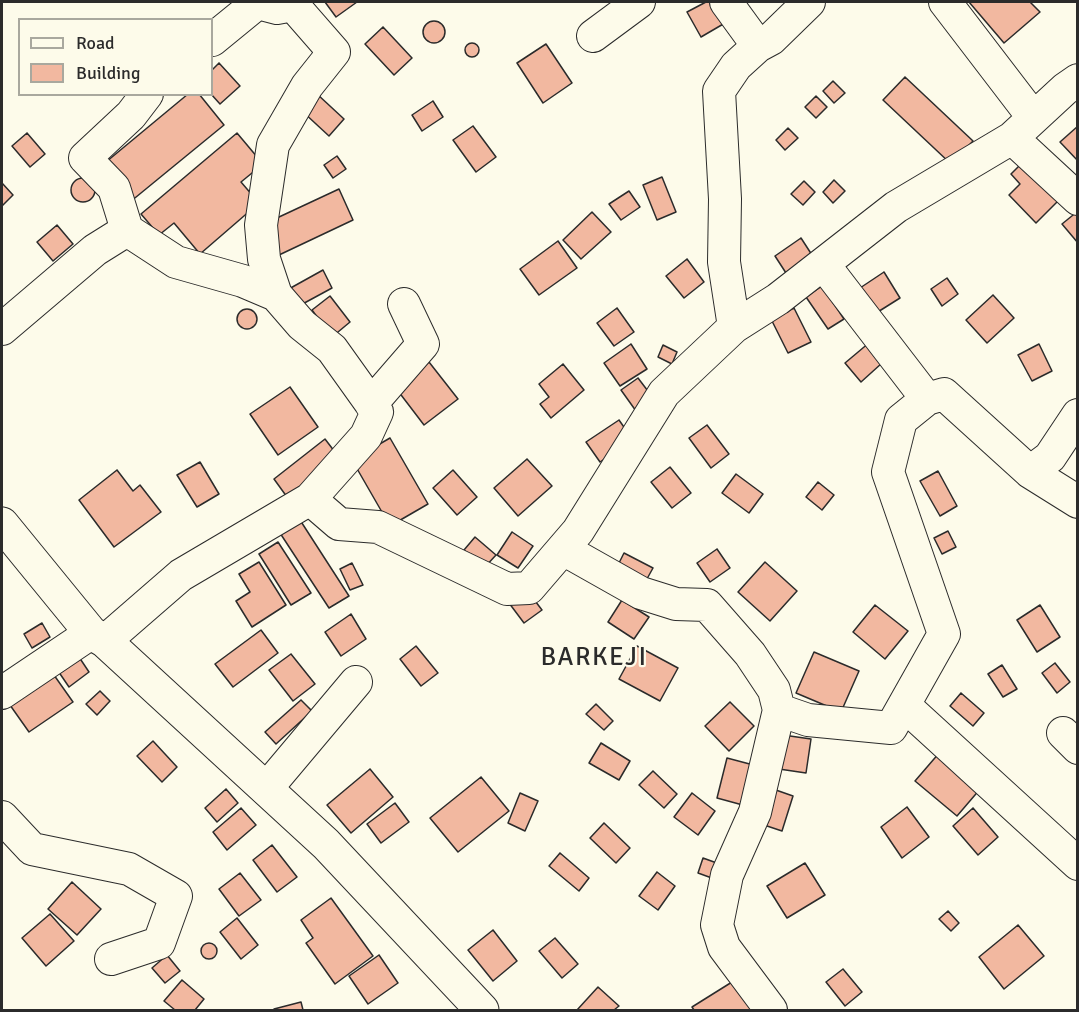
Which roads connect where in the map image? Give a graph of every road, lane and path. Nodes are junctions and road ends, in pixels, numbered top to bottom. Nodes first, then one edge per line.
1 (639, 2) edge
2 (726, 2) edge
3 (809, 2) edge
4 (945, 2) edge
5 (255, 3) edge
6 (593, 36) dead end
7 (213, 39) edge
8 (758, 46) junction
9 (1077, 81) edge
10 (145, 96) edge
11 (1023, 128) junction
12 (1077, 199) edge
13 (127, 230) junction
14 (824, 265) junction
15 (276, 295) junction
16 (404, 304) dead end
17 (734, 327) junction
18 (2, 329) edge
19 (927, 399) junction
20 (371, 404) junction
21 (1077, 415) edge
22 (1030, 472) junction
23 (310, 499) junction
24 (1077, 502) edge
25 (2, 524) edge
26 (563, 549) junction
27 (98, 637) junction
28 (356, 682) dead end
29 (2, 693) edge
30 (905, 706) junction
31 (778, 710) junction
32 (266, 789) junction
33 (2, 817) edge
34 (1077, 864) edge
35 (111, 959) dead end
36 (482, 1011) edge
37 (771, 1011) edge

1 - 6 street
2 - 8 street
3 - 8 street
4 - 11 street
5 - 7 street
5 - 15 street
8 - 17 street
9 - 11 street
10 - 13 street
11 - 12 street
11 - 14 street
13 - 15 street
13 - 18 street
14 - 17 street
14 - 19 street
15 - 20 street
16 - 20 street
17 - 26 street
19 - 22 street
19 - 30 street
20 - 23 street
21 - 22 street
22 - 24 street
23 - 26 street
23 - 27 street
25 - 27 street
26 - 31 street
27 - 29 street
27 - 32 street
28 - 32 street
30 - 31 street
30 - 34 street
31 - 37 street
32 - 36 street
33 - 35 street

